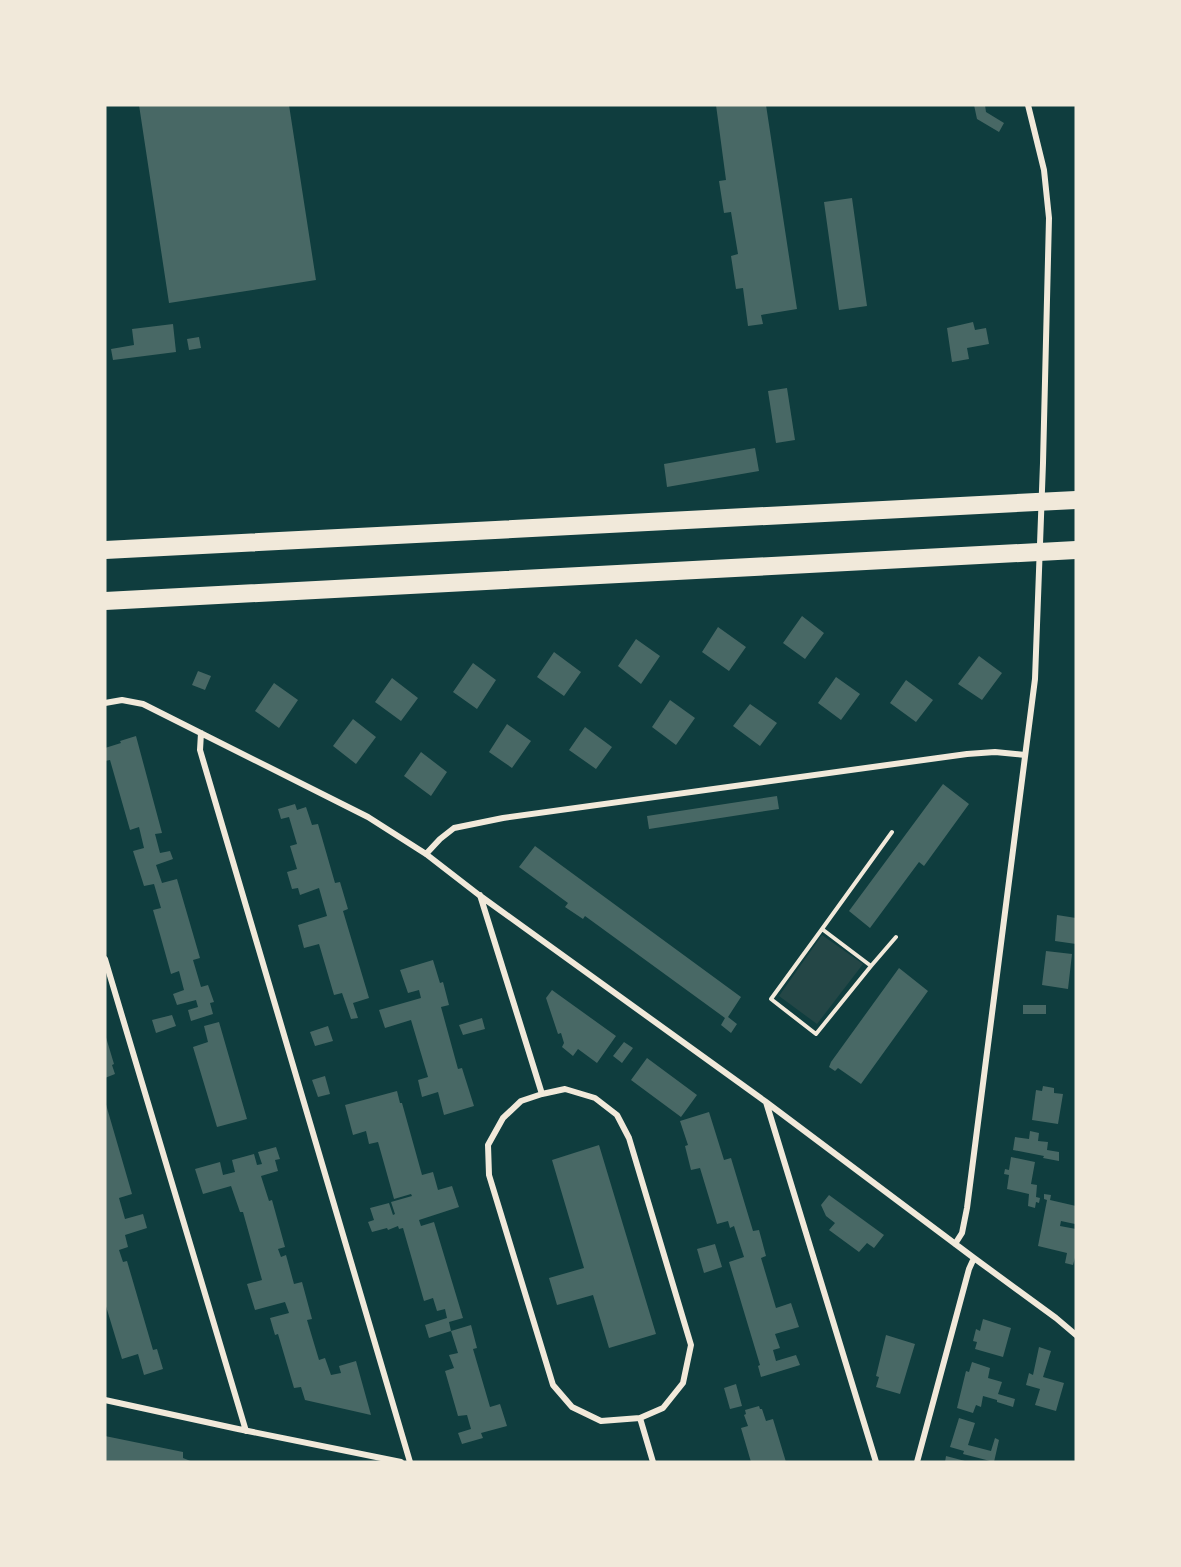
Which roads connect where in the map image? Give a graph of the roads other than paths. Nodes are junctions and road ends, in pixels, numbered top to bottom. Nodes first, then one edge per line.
1 (1028, 105) edge
2 (1076, 500) edge
3 (105, 550) edge
4 (1076, 550) edge
5 (105, 601) edge
6 (105, 703) edge
7 (201, 733) junction
8 (1025, 755) junction
9 (426, 854) junction
10 (479, 895) junction
11 (105, 959) edge
12 (542, 1094) junction
13 (766, 1102) junction
14 (955, 1244) junction
15 (974, 1258) junction
16 (1076, 1335) edge
17 (105, 1400) edge
18 (640, 1418) junction
19 (246, 1431) junction
20 (401, 1462) edge
21 (410, 1462) edge
22 (653, 1462) edge
23 (876, 1462) edge
24 (917, 1462) edge

1 - 8 street
2 - 3 highway
4 - 5 highway
6 - 7 street
7 - 9 street
7 - 21 street
8 - 9 street
8 - 14 street
9 - 10 street
10 - 12 street
10 - 13 street
11 - 19 street
12 - 18 street
12 - 18 street
13 - 14 street
13 - 23 street
14 - 15 street
15 - 16 street
15 - 24 street
17 - 19 street
18 - 22 street
19 - 20 street

